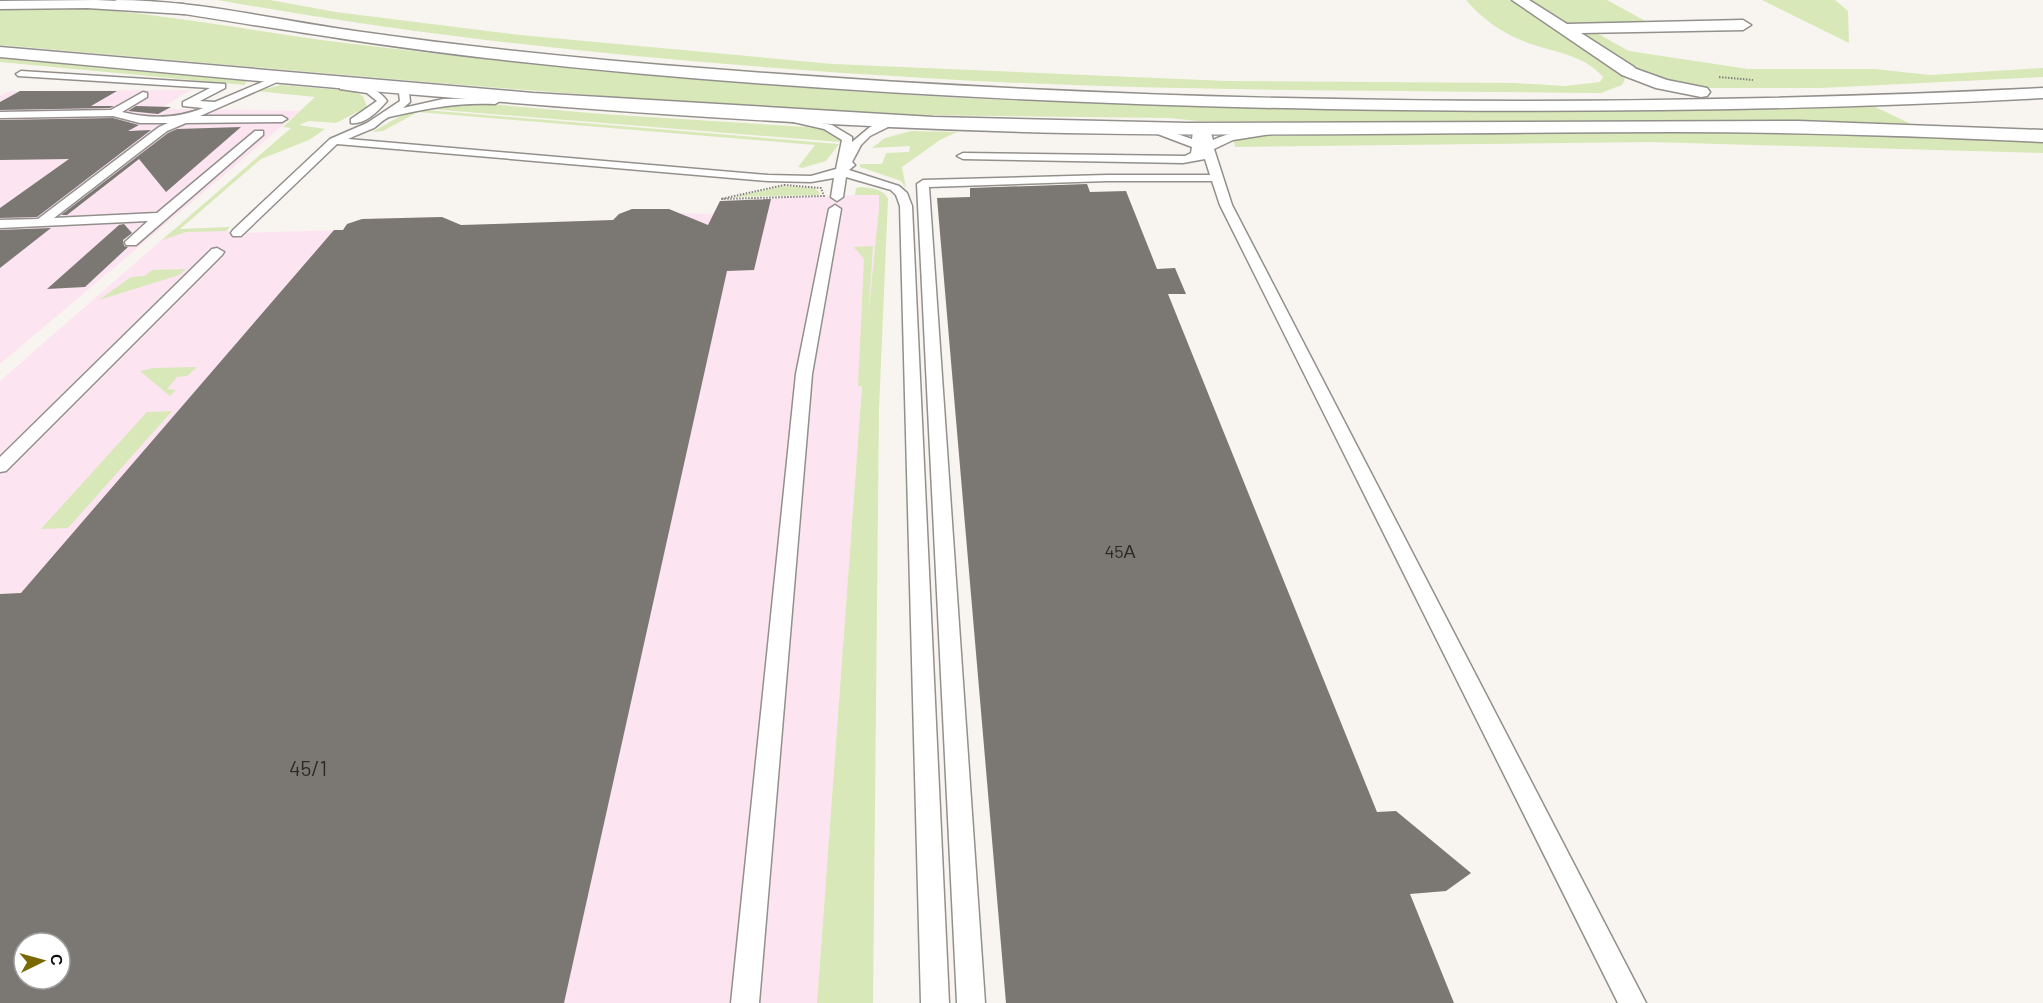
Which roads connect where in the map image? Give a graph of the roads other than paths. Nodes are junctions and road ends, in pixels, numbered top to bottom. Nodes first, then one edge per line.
1 (122, 0) edge
2 (1518, 0) edge
3 (2, 5) edge
4 (180, 5) edge
5 (1743, 25) dead end
6 (1563, 29) junction
7 (0, 52) edge
8 (1628, 71) junction
9 (21, 74) dead end
10 (281, 77) junction
11 (326, 81) junction
12 (2043, 83) edge
13 (2043, 93) edge
14 (143, 95) dead end
15 (400, 95) junction
16 (1734, 96) junction
17 (1584, 98) junction
18 (538, 100) junction
19 (218, 105) junction
20 (113, 113) junction
21 (369, 113) junction
22 (0, 115) edge
23 (784, 117) junction
24 (282, 118) dead end
25 (833, 119) junction
26 (183, 120) junction
27 (378, 121) junction
28 (895, 122) junction
29 (961, 124) junction
30 (1292, 129) junction
31 (259, 133) dead end
32 (2043, 136) edge
33 (1199, 137) junction
34 (334, 141) junction
35 (854, 147) junction
36 (1209, 149) junction
37 (963, 156) dead end
38 (1183, 160) junction
39 (842, 172) junction
40 (1216, 177) junction
41 (158, 217) junction
42 (41, 222) junction
43 (0, 224) edge
44 (237, 234) dead end
45 (131, 242) dead end
46 (218, 252) dead end
47 (0, 467) edge
48 (745, 1003) edge
49 (935, 1003) edge
50 (971, 1003) edge
51 (1632, 1003) edge

1 - 4 main road
2 - 6 main road
3 - 4 main road
4 - 13 main road
4 - 17 main road
5 - 6 main road
6 - 8 main road
7 - 10 main road
8 - 16 main road
8 - 17 main road
9 - 19 lane
10 - 11 main road
10 - 19 lane
11 - 15 main road
11 - 21 lane
12 - 16 main road
14 - 20 lane
15 - 18 main road
15 - 21 lane
15 - 27 lane
16 - 17 main road
18 - 23 main road
18 - 27 lane
19 - 26 lane
20 - 22 lane
20 - 26 lane
21 - 34 lane
23 - 25 main road
23 - 39 lane
24 - 26 lane
25 - 28 main road
25 - 35 lane
26 - 42 lane
27 - 34 lane
28 - 29 main road
28 - 35 lane
29 - 33 main road
29 - 39 lane
30 - 32 main road
30 - 33 main road
30 - 36 lane
31 - 41 lane
33 - 36 lane
33 - 38 lane
34 - 39 lane
34 - 44 lane
35 - 39 lane
36 - 38 lane
36 - 40 lane
37 - 38 lane
39 - 48 lane
39 - 49 lane
40 - 50 lane
40 - 51 lane
41 - 42 lane
41 - 45 lane
42 - 43 lane
46 - 47 lane

